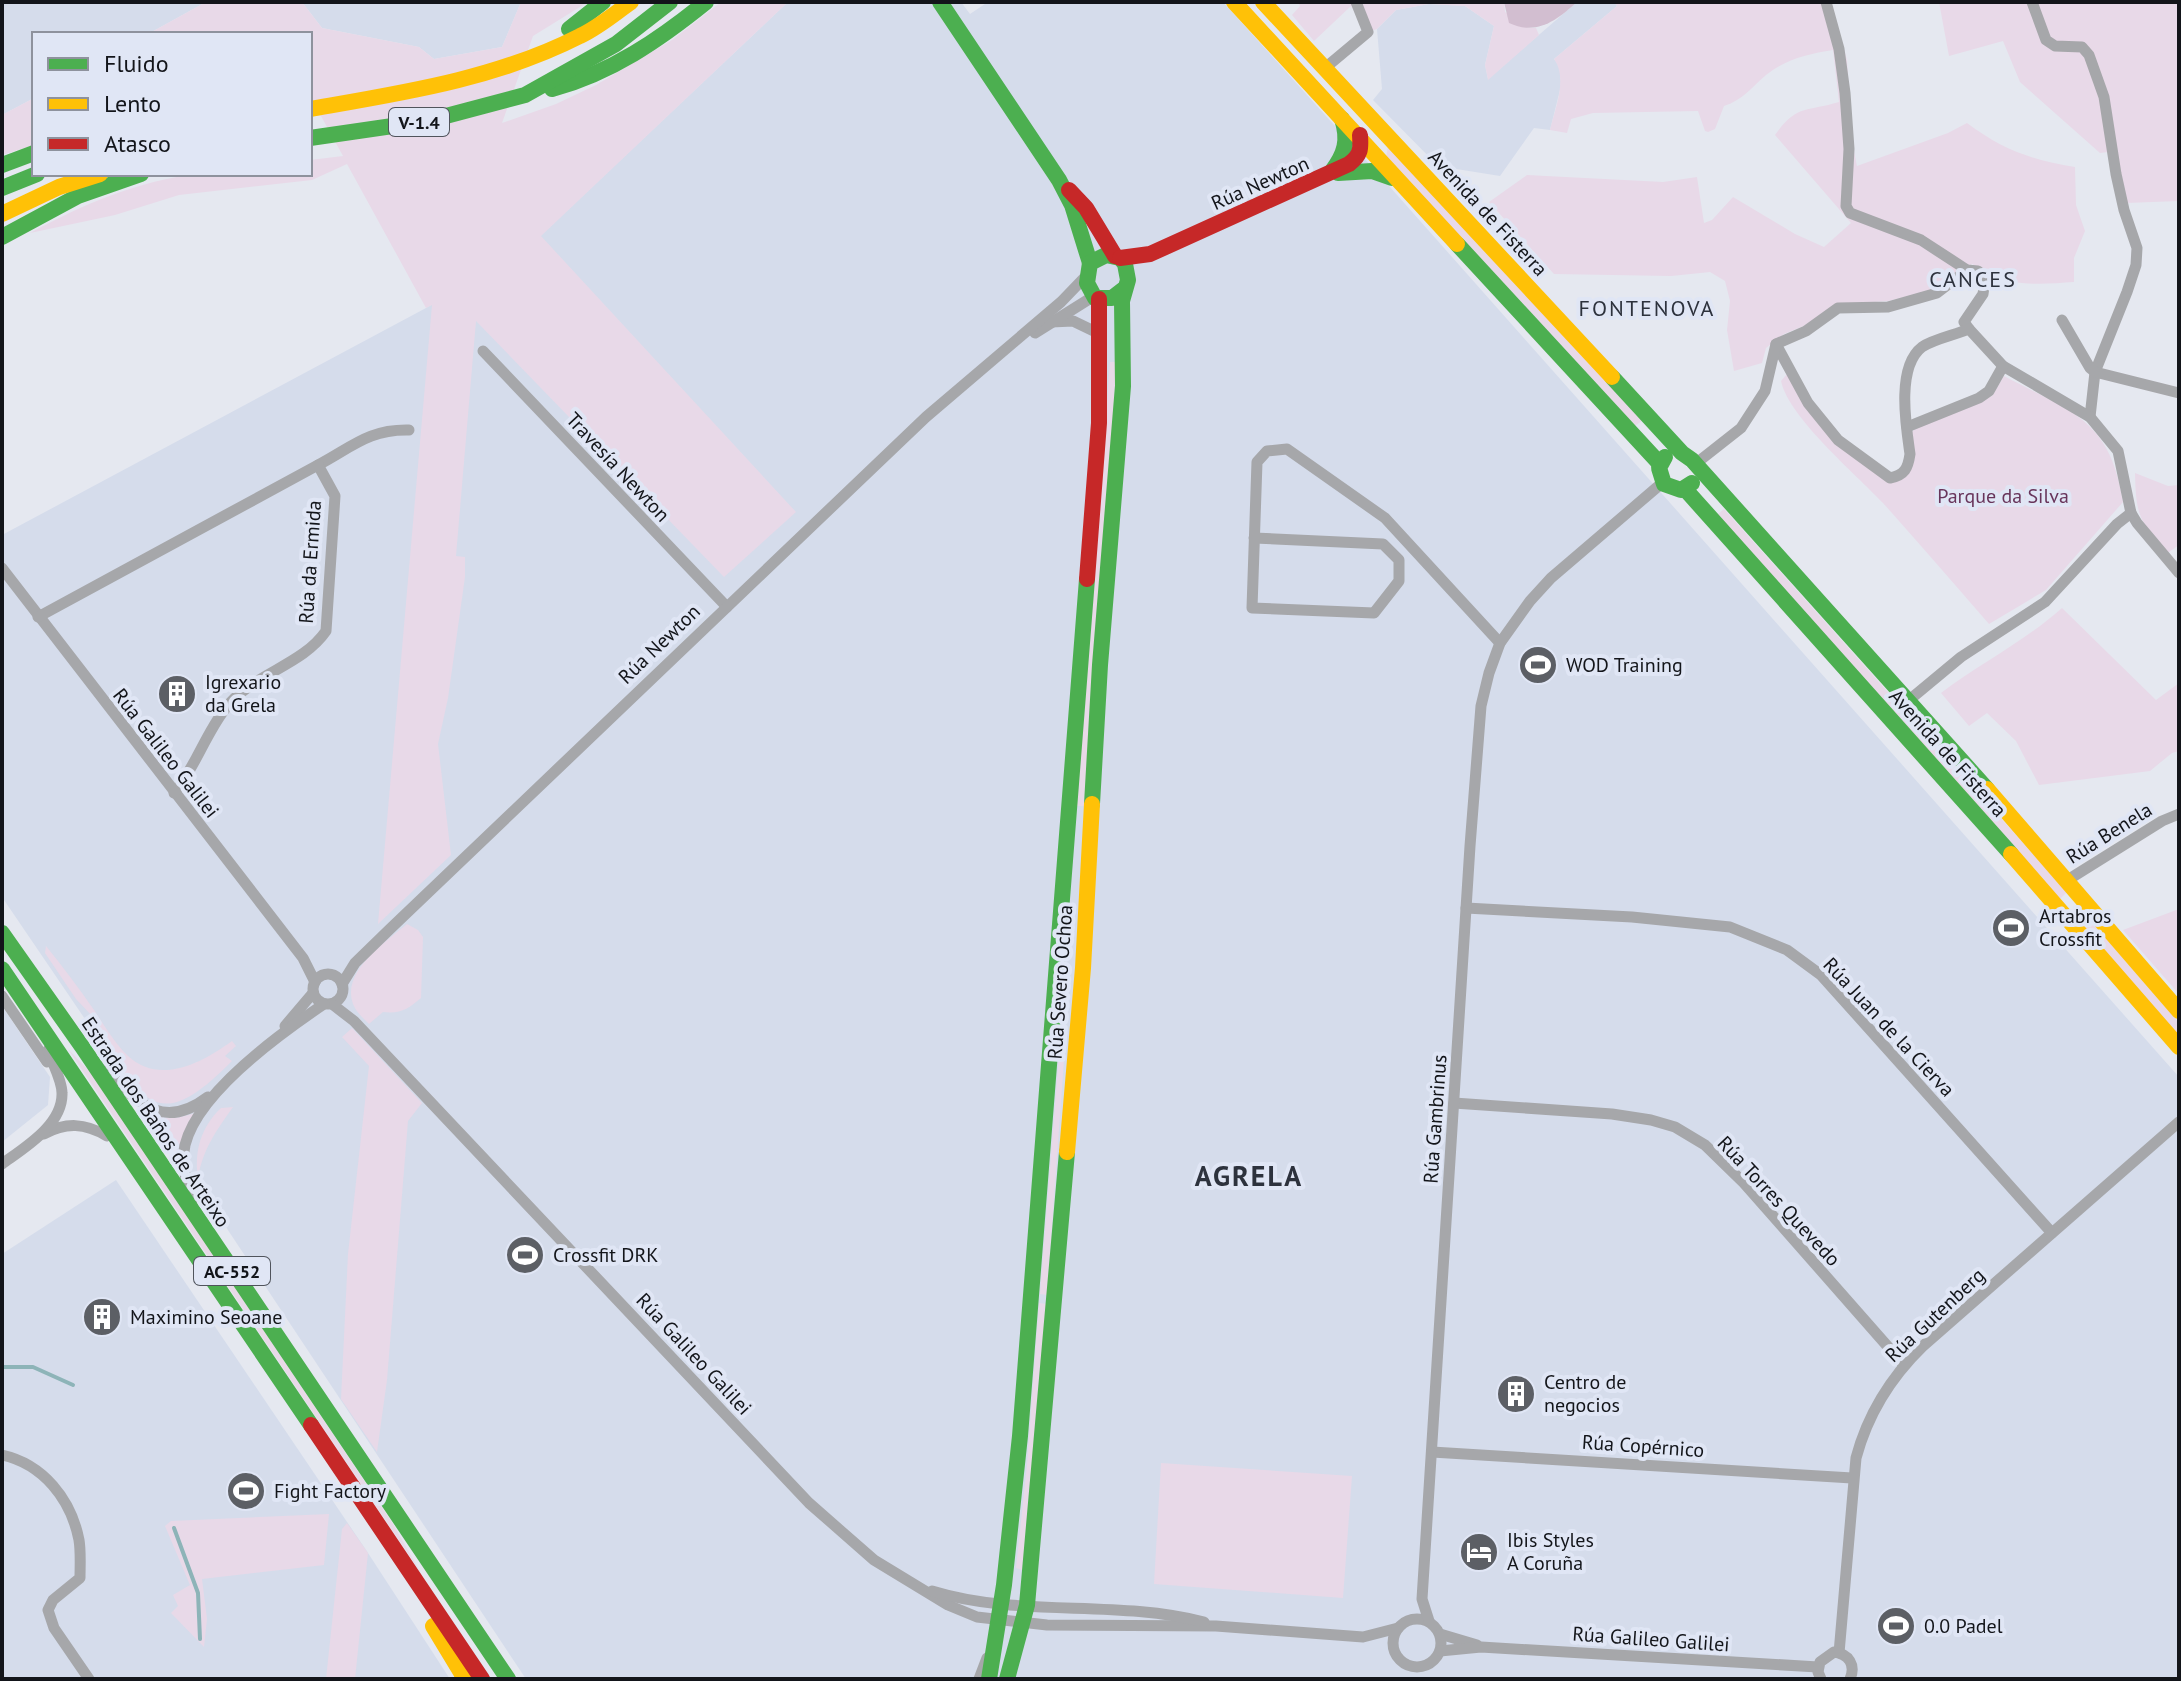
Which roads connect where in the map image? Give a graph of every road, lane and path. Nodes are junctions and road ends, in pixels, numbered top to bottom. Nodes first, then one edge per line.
1 (603, 2) edge
2 (631, 2) edge
3 (670, 2) edge
4 (706, 2) edge
5 (940, 2) edge
6 (1234, 2) edge
7 (1263, 2) edge
8 (1356, 2) edge
9 (1826, 2) edge
10 (2032, 2) edge
11 (1325, 68) junction
12 (477, 76) junction
13 (525, 95) junction
14 (312, 109) edge
15 (1341, 118) junction
16 (312, 138) edge
17 (1361, 139) junction
18 (32, 154) edge
19 (2, 165) edge
20 (1328, 175) junction
21 (32, 176) edge
22 (94, 176) edge
23 (135, 176) edge
24 (1059, 180) junction
25 (1399, 182) junction
26 (2, 188) edge
27 (2, 214) edge
28 (2, 237) edge
29 (1150, 254) junction
30 (1118, 257) junction
31 (1088, 270) junction
32 (1967, 270) junction
33 (1126, 281) junction
34 (1096, 298) junction
35 (2062, 320) dead end
36 (1051, 322) junction
37 (1969, 329) junction
38 (1100, 334) junction
39 (1776, 344) junction
40 (483, 351) dead end
41 (994, 359) junction
42 (2003, 366) junction
43 (2095, 372) junction
44 (2179, 393) edge
45 (2090, 417) junction
46 (1907, 427) junction
47 (409, 430) dead end
48 (1690, 461) junction
49 (1660, 464) junction
50 (318, 465) junction
51 (1662, 483) junction
52 (1685, 489) junction
53 (2131, 513) junction
54 (1254, 538) junction
55 (2, 568) edge
56 (2179, 573) edge
57 (727, 607) junction
58 (38, 617) junction
59 (1500, 643) junction
60 (1908, 701) junction
61 (174, 793) junction
62 (2175, 815) edge
63 (1067, 836) junction
64 (2066, 881) junction
65 (1466, 908) junction
66 (2, 933) edge
67 (303, 958) junction
68 (2, 969) edge
69 (2, 980) edge
70 (336, 981) junction
71 (314, 987) junction
72 (2, 993) edge
73 (328, 1004) junction
74 (23, 1011) junction
75 (2179, 1011) edge
76 (354, 1021) junction
77 (272, 1041) junction
78 (2179, 1047) edge
79 (83, 1048) junction
80 (48, 1050) junction
81 (57, 1076) junction
82 (225, 1085) junction
83 (1454, 1103) junction
84 (2179, 1122) edge
85 (40, 1136) junction
86 (107, 1136) junction
87 (2, 1164) edge
88 (1065, 1169) junction
89 (146, 1183) junction
90 (203, 1227) junction
91 (2052, 1233) junction
92 (1904, 1365) junction
93 (1432, 1452) junction
94 (2, 1455) edge
95 (334, 1463) junction
96 (1852, 1478) junction
97 (382, 1494) junction
98 (1422, 1599) junction
99 (1027, 1605) junction
100 (1411, 1619) junction
101 (999, 1620) junction
102 (1429, 1621) junction
103 (1023, 1623) junction
104 (1216, 1626) junction
105 (1398, 1628) junction
106 (1440, 1634) junction
107 (1363, 1637) junction
108 (1481, 1647) junction
109 (1440, 1651) junction
110 (1395, 1653) junction
111 (1839, 1653) junction
112 (1406, 1664) junction
113 (1428, 1665) junction
114 (1819, 1673) edge
115 (1007, 1678) edge
116 (89, 1679) edge
117 (465, 1679) edge
118 (482, 1679) edge
119 (491, 1679) edge
120 (508, 1679) edge
121 (979, 1679) edge
122 (989, 1679) edge
123 (1411, 1679) edge
124 (1423, 1679) edge
125 (1850, 1679) edge

1 - 12 main road
2 - 12 main road, V-1.4
3 - 13 main road, V-1.4
4 - 13 main road
5 - 24 main road, Rúa Severo Ochoa
6 - 15 main road
7 - 11 main road, Avenida de Fisterra
7 - 17 main road
8 - 11 street
9 - 32 street
10 - 43 street
11 - 48 main road, Avenida de Fisterra
12 - 14 main road, V-1.4
13 - 16 main road, V-1.4
15 - 17 main road
15 - 20 main road, Rúa Newton
17 - 20 main road
17 - 25 main road
18 - 19 main road
20 - 25 main road
20 - 29 main road, Rúa Newton
21 - 26 main road
22 - 27 main road
23 - 28 main road
24 - 30 main road, Rúa Severo Ochoa
24 - 31 main road, Rúa Severo Ochoa
25 - 49 main road
29 - 30 main road, Rúa Newton
29 - 33 main road, Rúa Newton
30 - 31 main road
30 - 33 main road, Rúa Severo Ochoa
31 - 34 main road, Rúa Severo Ochoa
31 - 41 street, Rúa Newton
32 - 37 street
32 - 39 street
33 - 34 main road
33 - 88 main road, Rúa Severo Ochoa
34 - 36 street, Rúa Newton
34 - 38 main road, Rúa Severo Ochoa
35 - 43 street
36 - 38 street
36 - 41 street, Rúa Newton
37 - 42 street
37 - 46 street
38 - 63 main road, Rúa Severo Ochoa
39 - 46 street
39 - 48 street
40 - 57 street, Travesía Newton
41 - 57 street, Rúa Newton
42 - 45 street
42 - 46 street
43 - 44 street
43 - 45 street
45 - 53 street
47 - 50 street, Rúa da Ermida
48 - 49 main road
48 - 52 main road
48 - 60 main road, Avenida de Fisterra
49 - 51 main road
50 - 58 street, Rúa da Ermida
50 - 61 street, Rúa da Ermida
51 - 52 main road
51 - 59 street, Rúa Gambrinus
52 - 78 main road, Avenida de Fisterra
53 - 56 street
53 - 60 street
54 - 54 street
54 - 59 street
55 - 58 street, Rúa Galileo Galilei
57 - 70 street, Rúa Newton
58 - 61 street, Rúa Galileo Galilei
59 - 65 street, Rúa Gambrinus
60 - 64 main road, Avenida de Fisterra
61 - 67 street, Rúa Galileo Galilei
62 - 64 street, Rúa Benela
63 - 88 main road
63 - 101 main road, Rúa Severo Ochoa
64 - 75 main road, Avenida de Fisterra
65 - 83 street, Rúa Gambrinus
65 - 91 street, Rúa Juan de la Cierva
66 - 79 main road, Estrada dos Baños de Arteixo / AC-552
67 - 70 street, Rúa Galileo Galilei
67 - 71 street, Rúa Galileo Galilei
68 - 89 main road, Estrada dos Baños de Arteixo / AC-552
69 - 74 street, Estrada dos Baños de Arteixo
70 - 71 street, Rúa Newton
70 - 73 street, Rúa Newton
70 - 76 street, Rúa Galileo Galilei
71 - 73 street
71 - 77 street, Rúa Newton
72 - 74 street, Estrada dos Baños de Arteixo
72 - 81 street, Estrada dos Baños de Arteixo
73 - 76 street, Rúa Galileo Galilei
73 - 77 street, Rúa Newton
74 - 80 street, Estrada dos Baños de Arteixo
76 - 101 street, Rúa Galileo Galilei
77 - 82 street, Rúa Newton
79 - 82 street, Rúa Newton
79 - 90 main road, Estrada dos Baños de Arteixo / AC-552
80 - 81 street
80 - 86 street, Estrada dos Baños de Arteixo
81 - 85 street
82 - 90 street, Rúa Newton
83 - 92 street, Rúa Torres Quevedo
83 - 93 street, Rúa Gambrinus
84 - 91 street, Rúa Gutenberg
85 - 86 street
85 - 87 street
86 - 89 street, Estrada dos Baños de Arteixo
88 - 99 main road, Rúa Severo Ochoa
89 - 95 main road, Estrada dos Baños de Arteixo / AC-552
90 - 97 main road, Estrada dos Baños de Arteixo / AC-552
91 - 92 street, Rúa Gutenberg
92 - 96 street, Rúa Gutenberg
93 - 96 street, Rúa Copérnico
93 - 98 street, Rúa Gambrinus
94 - 116 street
95 - 117 main road, Estrada dos Baños de Arteixo / AC-552
95 - 118 main road, Estrada dos Baños de Arteixo / AC-552
96 - 111 street, Rúa Gutenberg
97 - 119 main road, Estrada dos Baños de Arteixo / AC-552
97 - 120 main road, Estrada dos Baños de Arteixo / AC-552
98 - 100 street, Rúa Gambrinus
98 - 102 street, Rúa Gambrinus
99 - 101 street, Rúa Galileo Galilei
99 - 103 main road, Rúa Severo Ochoa
99 - 104 street, Rúa Galileo Galilei
100 - 102 street
100 - 105 street, Rúa Galileo Galilei
101 - 103 street, Rúa Galileo Galilei
101 - 121 street, Rúa Severo Ochoa
101 - 122 main road, Rúa Severo Ochoa
102 - 106 street
103 - 104 street, Rúa Galileo Galilei
103 - 115 main road, Rúa Severo Ochoa
104 - 107 street, Rúa Galileo Galilei
105 - 107 street, Rúa Galileo Galilei
105 - 110 street
106 - 108 street, Rúa Galileo Galilei
106 - 109 street
107 - 110 street, Rúa Galileo Galilei
108 - 109 street, Rúa Galileo Galilei
108 - 114 street, Rúa Galileo Galilei
109 - 113 street
110 - 112 street, Rúa Galileo Galilei
111 - 114 street
111 - 125 street, Rúa Gutenberg
112 - 113 street
112 - 123 street
113 - 124 street

